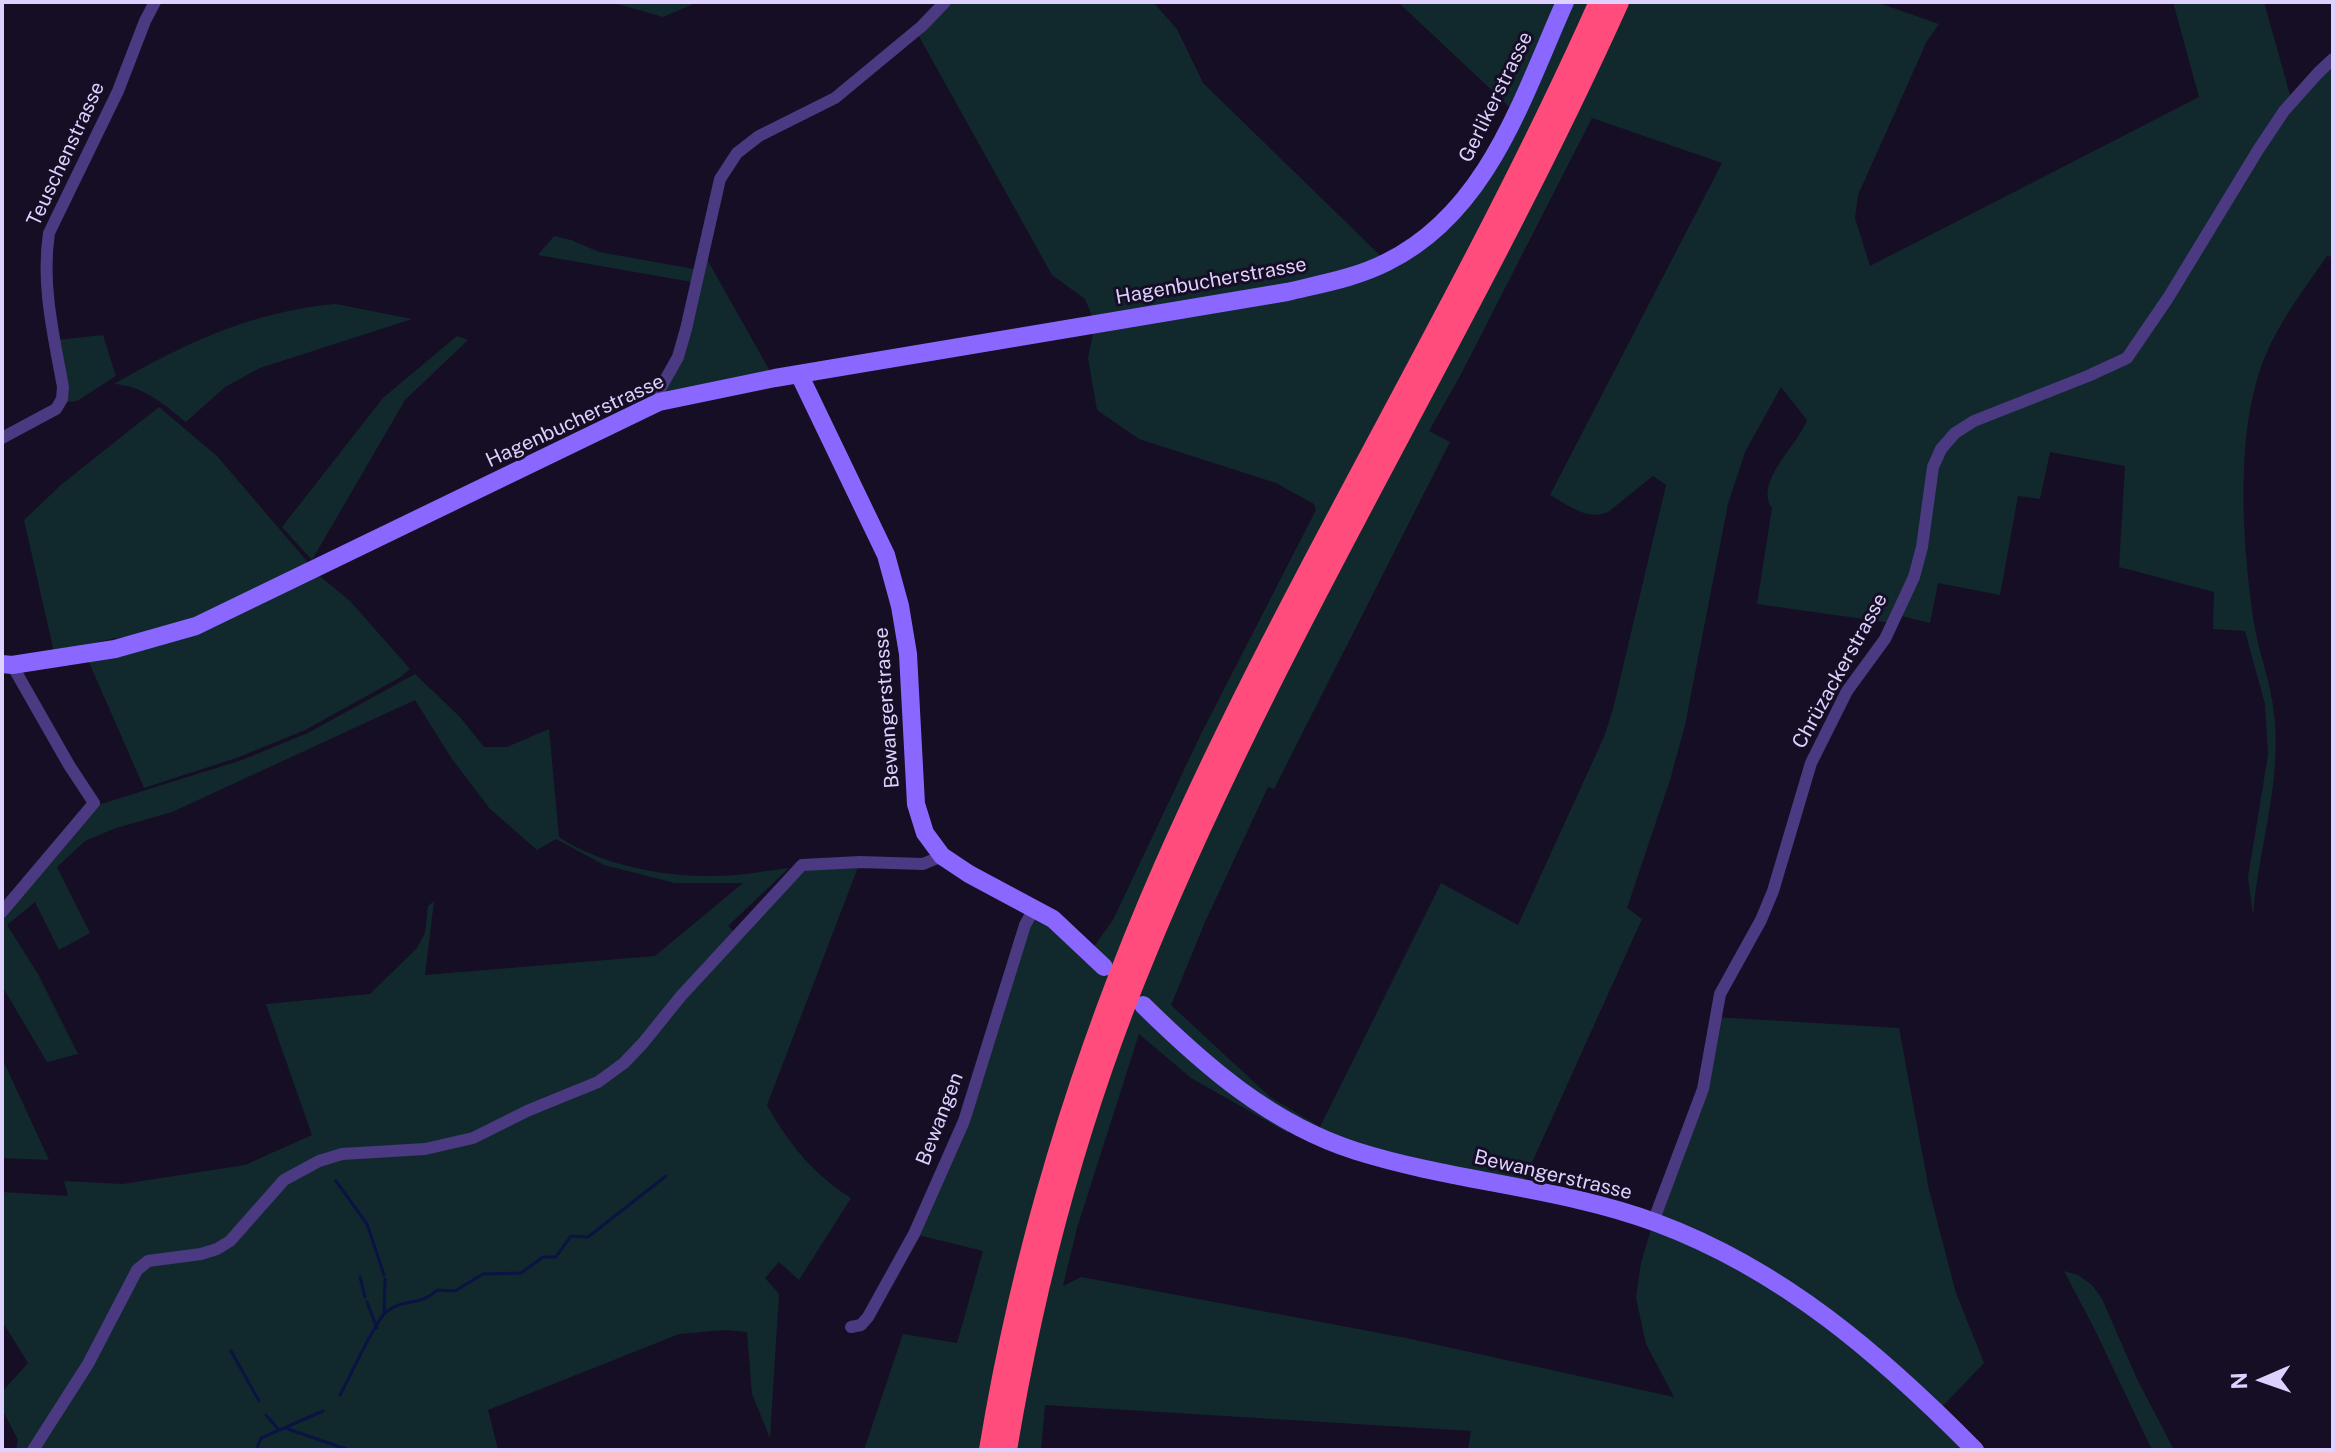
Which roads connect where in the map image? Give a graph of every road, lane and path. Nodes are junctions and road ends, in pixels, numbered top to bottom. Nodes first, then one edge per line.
1 (155, 2) edge
2 (945, 2) edge
3 (1565, 2) edge
4 (1600, 2) edge
5 (1618, 2) edge
6 (2333, 59) edge
7 (1382, 264) joint
8 (799, 374) junction
9 (659, 402) junction
10 (2, 438) edge
11 (7, 664) edge
12 (942, 856) junction
13 (1035, 907) junction
14 (2, 912) edge
15 (1104, 967) dead end
16 (1143, 1005) dead end
17 (1653, 1222) junction
18 (851, 1327) dead end
19 (33, 1450) edge
20 (990, 1450) edge
21 (1006, 1450) edge
22 (1975, 1450) edge

1 - 10 street, Teuschenstrasse
2 - 9 street
3 - 7 street, Gerlikerstrasse
4 - 20 highway
5 - 21 highway
6 - 17 street, Chrüzackerstrasse
7 - 8 street, Hagenbucherstrasse
8 - 9 street, Hagenbucherstrasse
8 - 12 street, Bewangerstrasse
9 - 11 street, Hagenbucherstrasse
11 - 14 street
12 - 13 street, Bewangerstrasse
12 - 19 street
13 - 15 street, Bewangerstrasse
13 - 18 street, Bewangen
16 - 17 street, Bewangerstrasse
17 - 22 street, Bewangerstrasse

